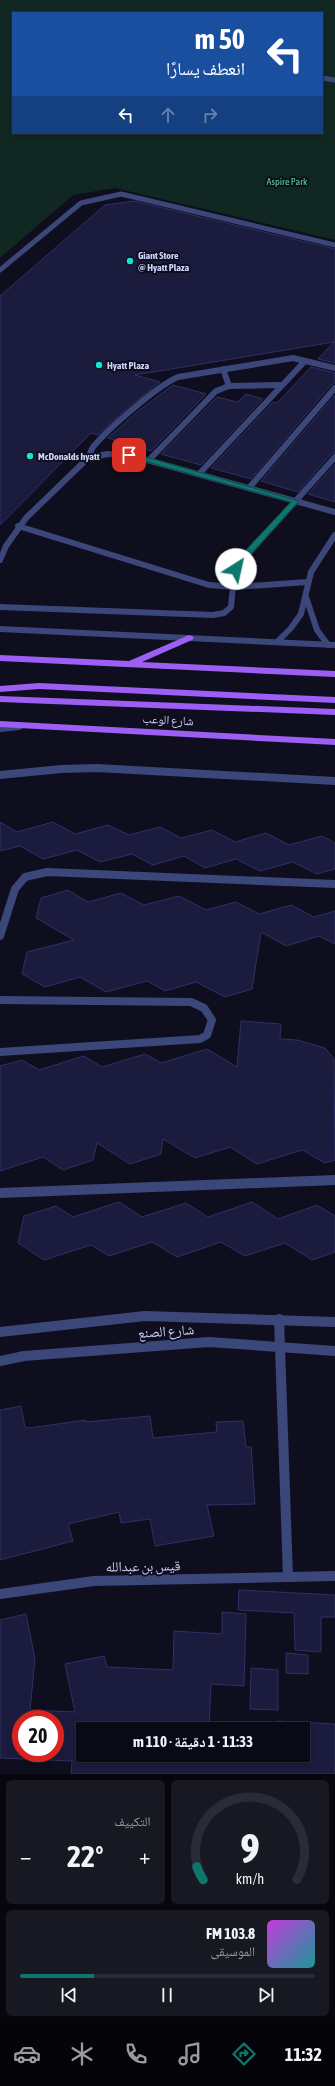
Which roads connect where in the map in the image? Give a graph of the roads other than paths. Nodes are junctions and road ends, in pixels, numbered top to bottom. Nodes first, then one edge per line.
1 (323, 78) edge
2 (335, 80) edge
3 (335, 245) edge
4 (0, 270) edge
5 (305, 361) junction
6 (335, 368) edge
7 (223, 369) junction
8 (281, 385) junction
9 (229, 386) junction
10 (335, 388) edge
11 (335, 457) edge
12 (88, 458) junction
13 (149, 460) junction
14 (199, 474) junction
15 (249, 488) junction
16 (295, 501) junction
17 (335, 512) edge
18 (18, 526) junction
19 (335, 535) edge
20 (0, 560) edge
21 (308, 582) junction
22 (234, 587) junction
23 (306, 597) junction
24 (0, 607) edge
25 (0, 629) edge
26 (189, 638) junction
27 (277, 642) junction
28 (331, 645) edge
29 (0, 658) edge
30 (129, 664) junction
31 (335, 674) edge
32 (0, 689) edge
33 (0, 698) edge
34 (335, 700) edge
35 (335, 712) edge
36 (0, 724) edge
37 (26, 725) junction
38 (0, 728) edge
39 (335, 742) edge
40 (0, 775) edge
41 (335, 781) edge
42 (335, 884) edge
43 (0, 936) edge
44 (0, 1000) edge
45 (0, 1052) edge
46 (335, 1180) edge
47 (0, 1193) edge
48 (279, 1319) junction
49 (335, 1322) edge
50 (0, 1332) edge
51 (280, 1347) junction
52 (335, 1350) edge
53 (0, 1361) edge
54 (335, 1576) edge
55 (288, 1577) junction
56 (0, 1594) edge

1 - 2 street
3 - 4 street
5 - 6 street
5 - 7 street
5 - 8 street
7 - 9 street
7 - 12 street
8 - 9 street
8 - 14 street
9 - 13 street
10 - 15 street
11 - 16 street
12 - 13 street
12 - 18 street
13 - 14 street
14 - 15 street
15 - 16 street
16 - 17 street
16 - 22 street
18 - 20 street
18 - 22 street
19 - 21 street
21 - 22 street
21 - 23 street
22 - 24 street
23 - 27 street
23 - 28 street
25 - 26 street
26 - 27 street
26 - 30 main road
27 - 28 street
29 - 30 main road
30 - 31 main road
32 - 34 main road
33 - 35 main road
36 - 37 main road, شارع الوعب
37 - 38 street
37 - 39 main road, شارع الوعب
40 - 41 street
42 - 43 street
44 - 45 street
46 - 47 street
48 - 49 street, شارع الصنع
48 - 50 street, شارع الصنع
48 - 51 street
51 - 52 street, شارع الصنع
51 - 53 street, شارع الصنع
51 - 55 street
54 - 55 street, قيس بن عبدالله
55 - 56 street, قيس بن عبدالله

